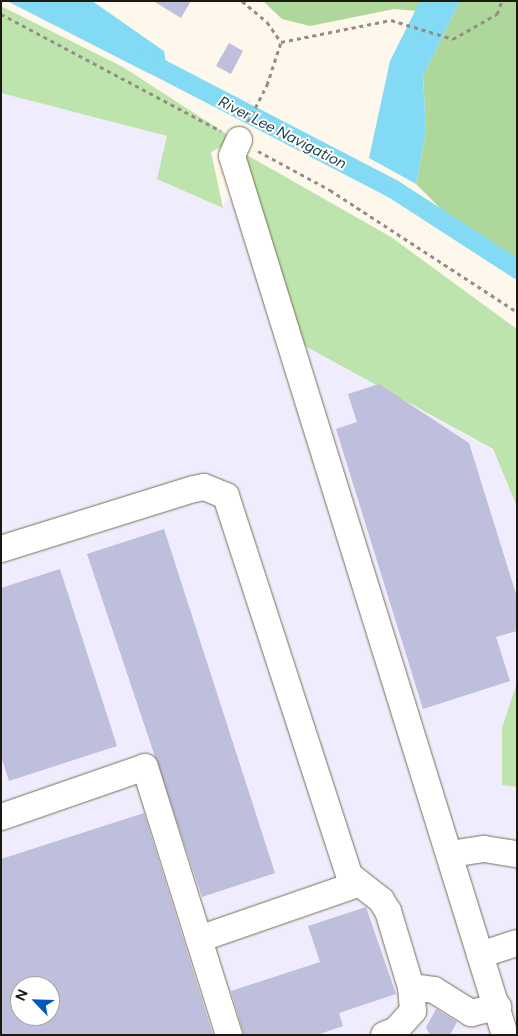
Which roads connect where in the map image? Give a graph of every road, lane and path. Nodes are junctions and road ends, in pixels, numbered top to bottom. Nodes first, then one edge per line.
1 (242, 1) edge
2 (502, 1) edge
3 (1, 14) edge
4 (281, 42) junction
5 (243, 133) junction
6 (517, 312) edge
7 (1, 548) edge
8 (2, 816) edge
9 (451, 854) junction
10 (517, 854) edge
11 (358, 884) junction
12 (199, 939) junction
13 (517, 943) edge
14 (480, 955) junction
15 (411, 988) junction
16 (498, 1008) junction
17 (474, 1024) edge
18 (229, 1035) edge
19 (384, 1035) edge
20 (505, 1035) edge

1 - 4 path
2 - 4 path
3 - 5 path
4 - 5 path
5 - 6 path
5 - 9 street
7 - 11 street
8 - 12 street
9 - 10 street
9 - 14 street
11 - 12 street
11 - 15 street
12 - 18 street
13 - 14 street
14 - 16 street
15 - 17 street
15 - 19 street
16 - 17 street
16 - 20 street

